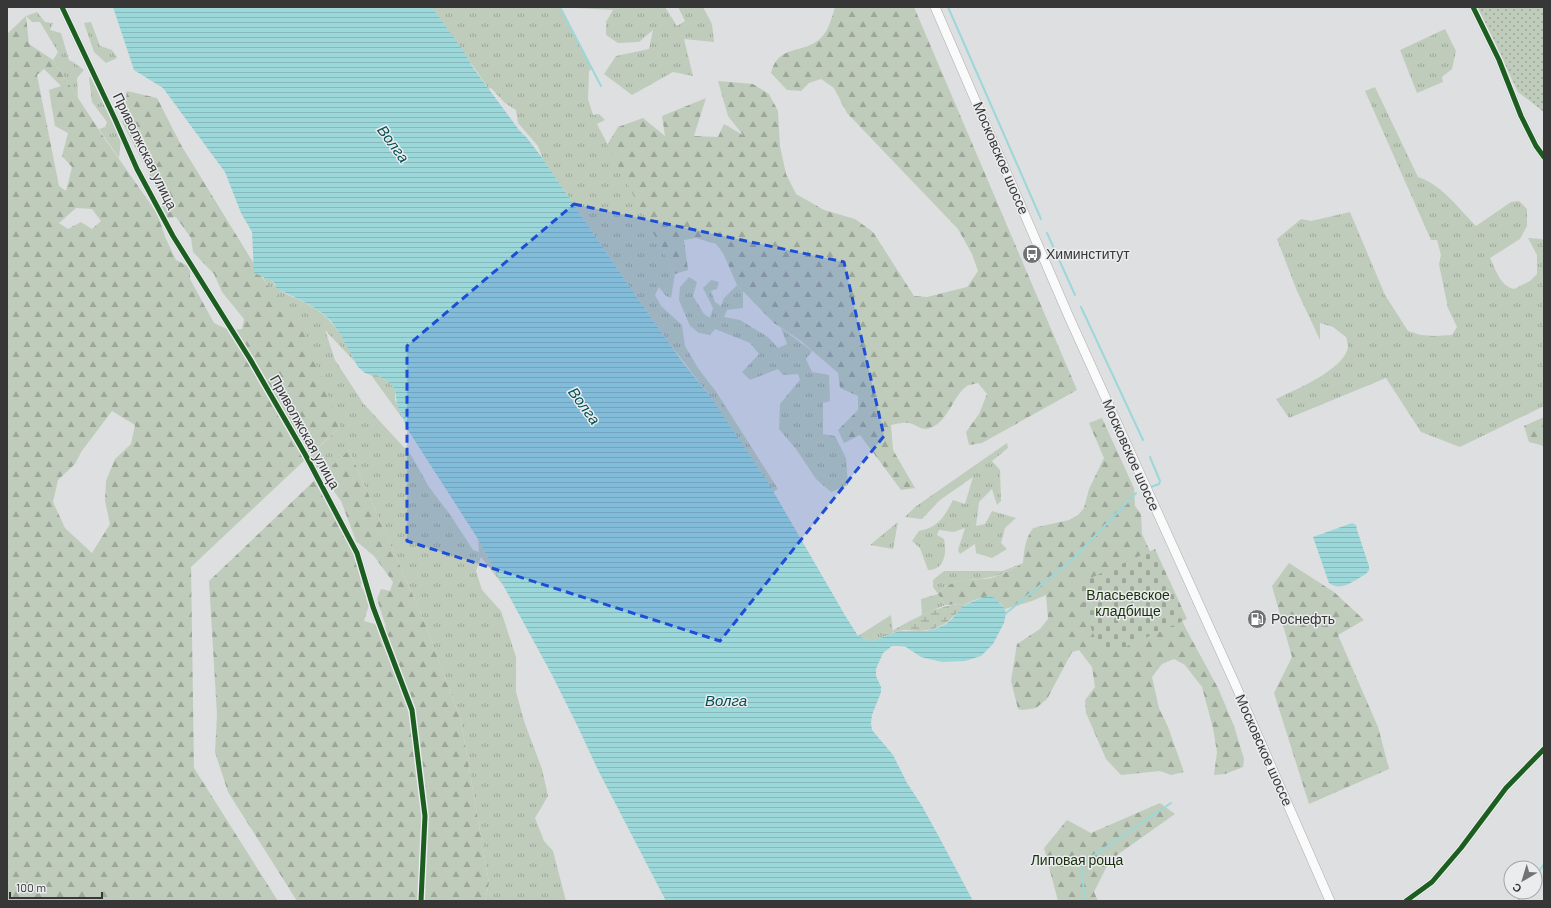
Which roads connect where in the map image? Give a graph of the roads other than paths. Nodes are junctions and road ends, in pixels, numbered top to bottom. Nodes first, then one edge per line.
1 (62, 7) edge
2 (935, 7) edge
3 (1473, 7) edge
4 (1544, 157) edge
5 (1544, 749) edge
6 (421, 901) edge
7 (1330, 901) edge
8 (1406, 901) edge

1 - 6 street, Приволжская улица
2 - 7 main road, Московское шоссе
3 - 4 street
5 - 8 street

